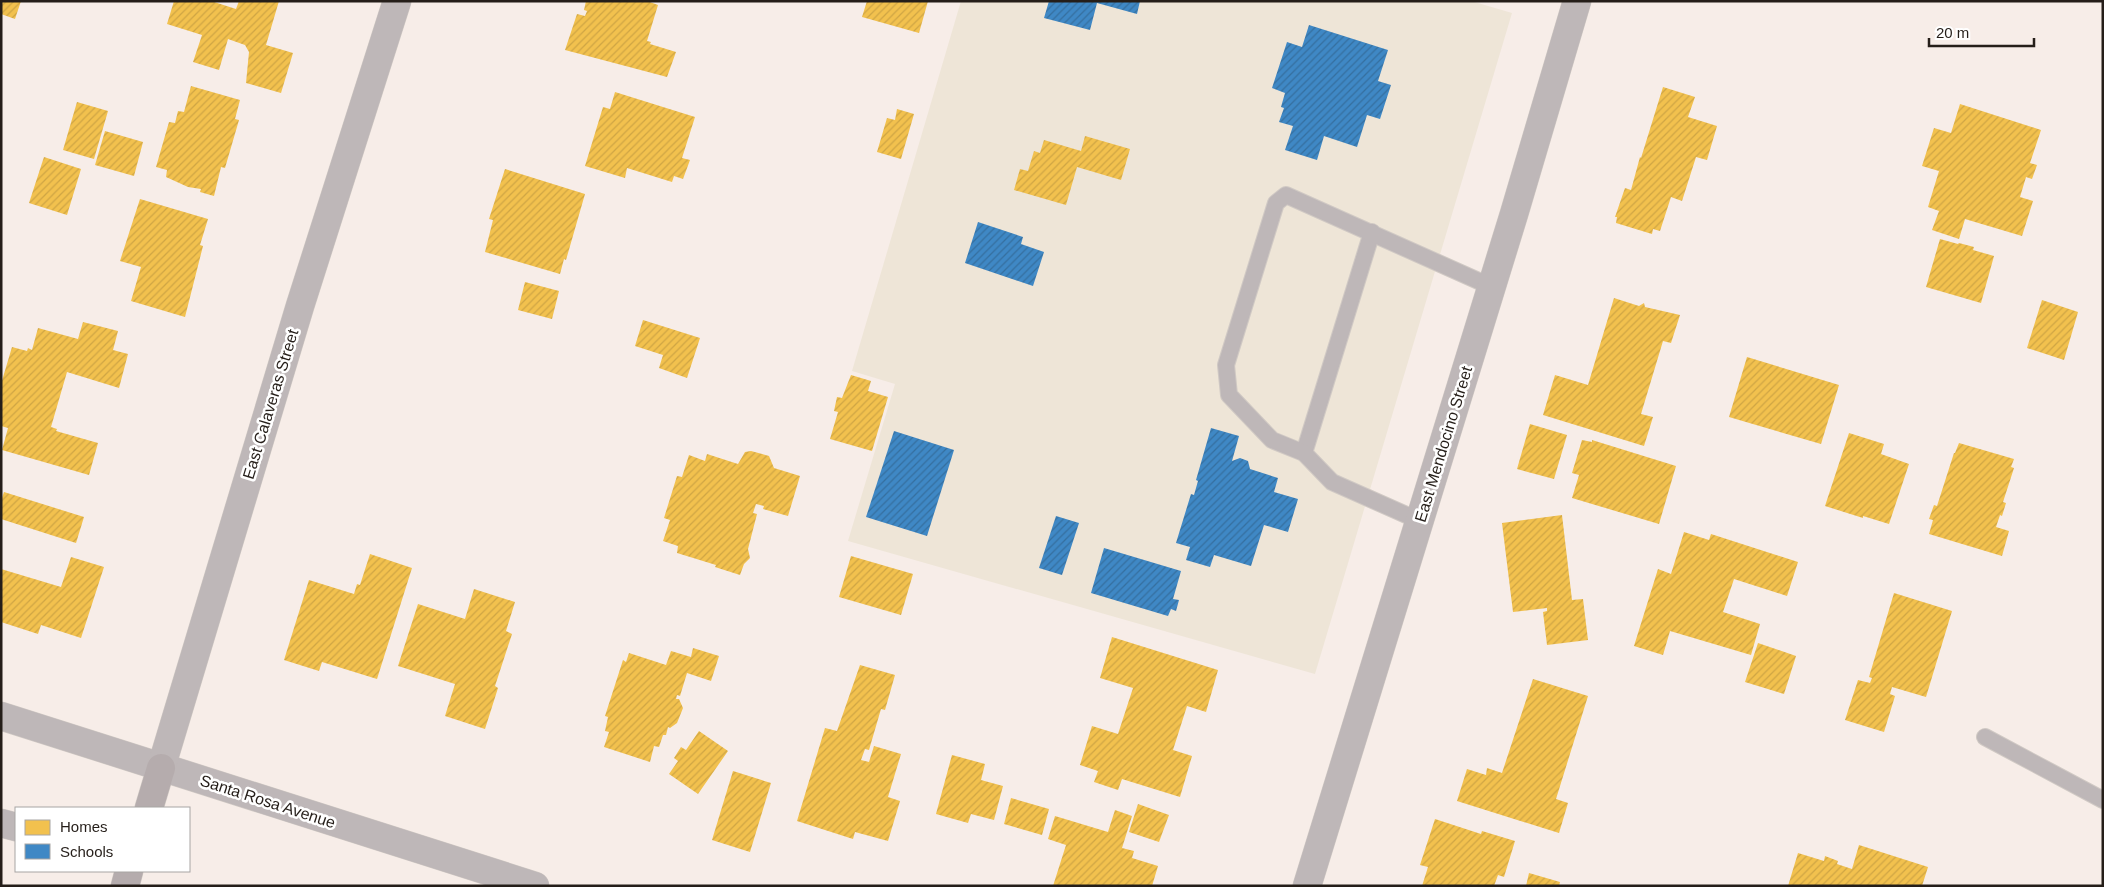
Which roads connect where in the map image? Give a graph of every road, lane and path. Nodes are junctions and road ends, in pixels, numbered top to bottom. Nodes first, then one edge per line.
1 (397, 1) edge
2 (1577, 1) edge
3 (1372, 232) junction
4 (1492, 287) junction
5 (1304, 453) junction
6 (1420, 521) junction
7 (1, 716) edge
8 (1985, 737) dead end
9 (161, 768) junction
10 (2103, 800) edge
11 (149, 807) edge
12 (1, 823) edge
13 (15, 827) edge
14 (129, 872) edge
15 (125, 886) edge
16 (535, 886) edge
17 (1307, 886) edge

1 - 9 street, East Calaveras Street
2 - 4 street, East Mendocino Street
3 - 4 lane
3 - 5 lane
3 - 5 lane
4 - 6 street, East Mendocino Street
5 - 6 lane
6 - 17 street, East Mendocino Street
7 - 9 street, Santa Rosa Avenue
8 - 10 lane
9 - 11 street, East Calaveras Street
9 - 16 street, Santa Rosa Avenue
12 - 13 street
14 - 15 street

